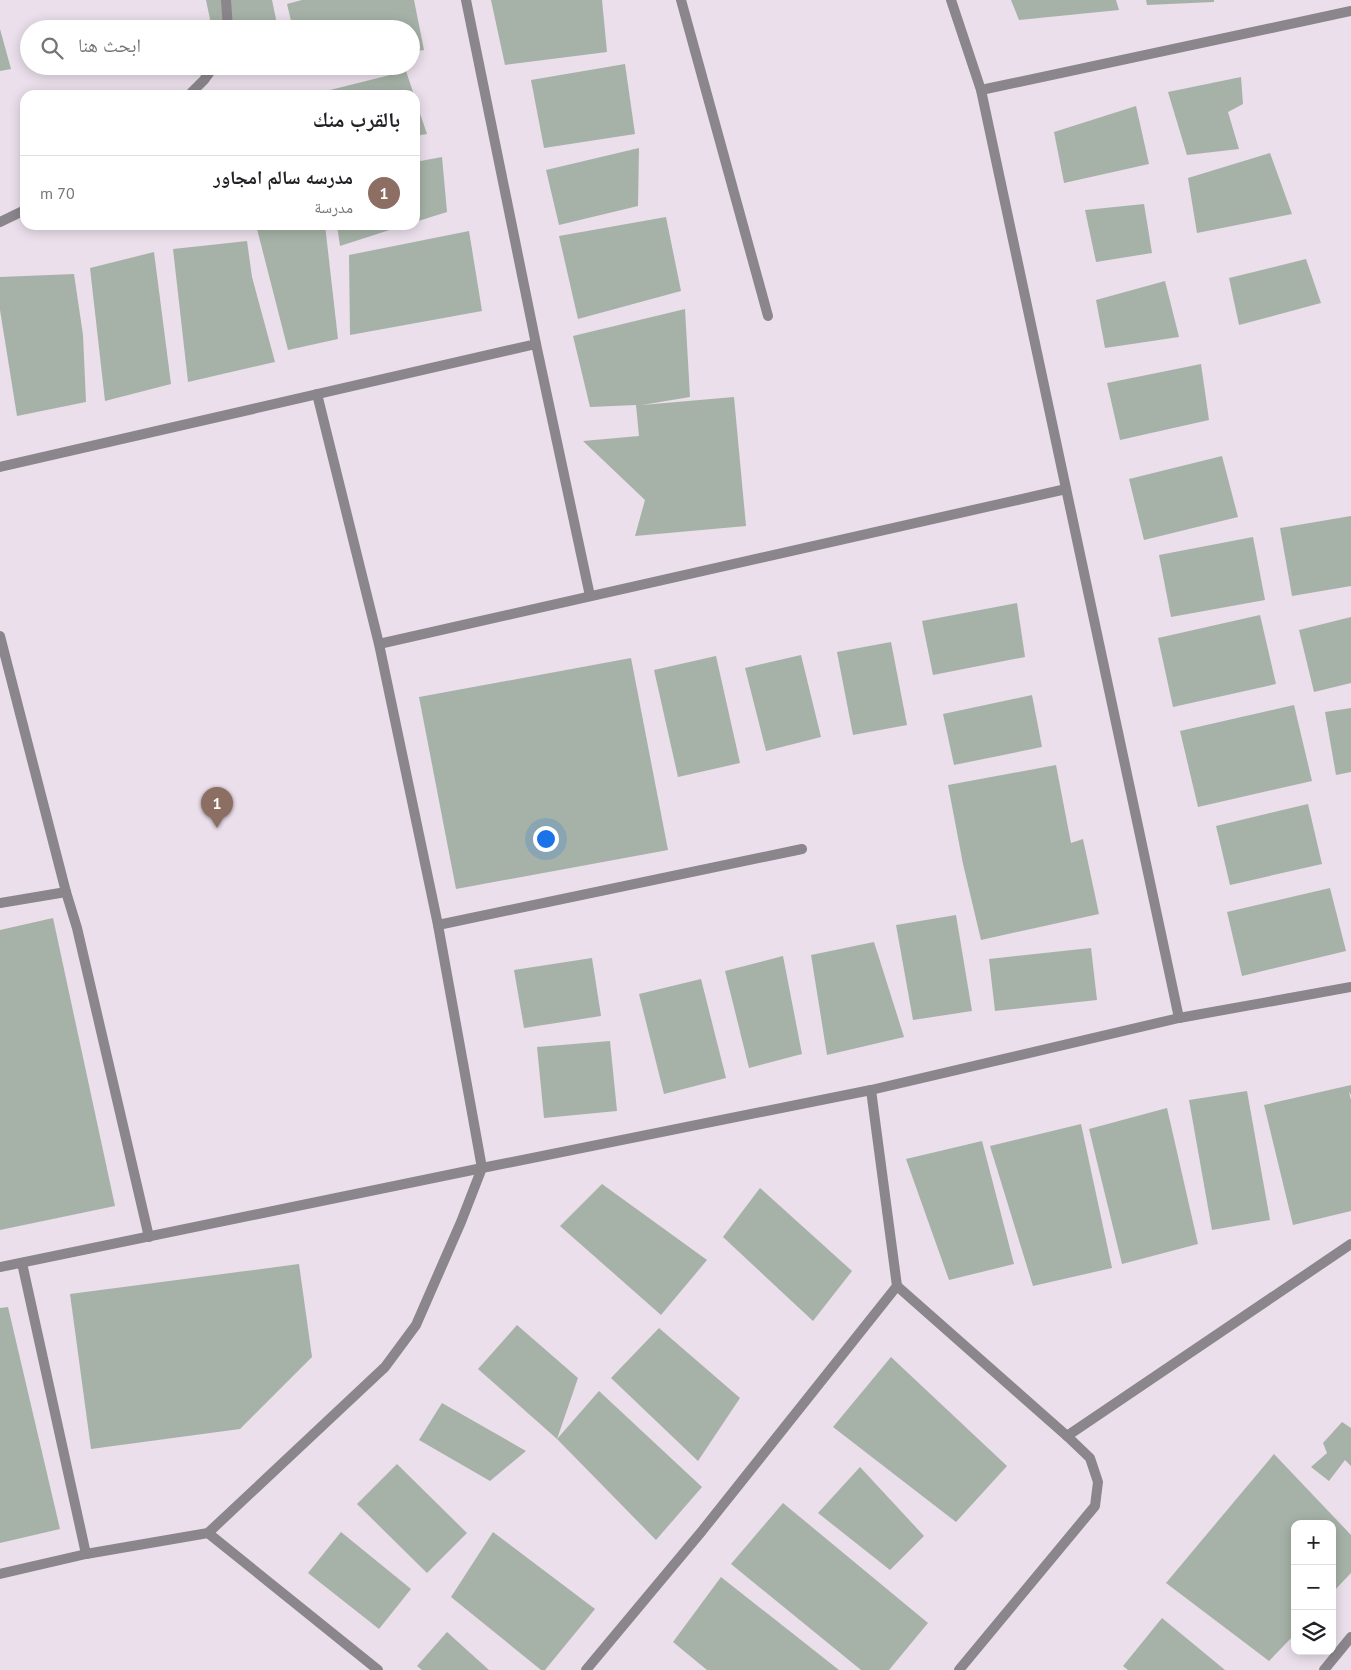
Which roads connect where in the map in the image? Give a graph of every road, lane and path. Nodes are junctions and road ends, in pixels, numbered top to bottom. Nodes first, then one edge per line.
1 (226, 0) edge
2 (466, 0) edge
3 (681, 0) edge
4 (951, 0) edge
5 (1351, 11) edge
6 (227, 20) edge
7 (208, 75) edge
8 (194, 90) edge
9 (981, 90) junction
10 (20, 212) edge
11 (0, 222) edge
12 (768, 316) dead end
13 (536, 344) junction
14 (317, 394) junction
15 (0, 467) edge
16 (1066, 489) junction
17 (590, 596) junction
18 (0, 636) edge
19 (379, 644) junction
20 (802, 849) dead end
21 (66, 892) junction
22 (0, 903) edge
23 (438, 925) junction
24 (1351, 987) edge
25 (1179, 1018) junction
26 (871, 1090) junction
27 (482, 1168) junction
28 (149, 1237) junction
29 (1351, 1244) edge
30 (22, 1263) junction
31 (0, 1267) edge
32 (897, 1286) junction
33 (1067, 1436) junction
34 (208, 1533) junction
35 (86, 1554) junction
36 (0, 1574) edge
37 (1351, 1637) edge
38 (378, 1670) edge
39 (586, 1670) edge
40 (959, 1670) edge
41 (1324, 1670) edge

1 - 6 street
2 - 13 street
3 - 12 street
4 - 9 street
5 - 9 street
7 - 8 street
9 - 16 street
10 - 11 street
13 - 14 street
13 - 17 street
14 - 15 street
14 - 19 street
16 - 17 street
16 - 25 street
17 - 19 street
18 - 21 street
19 - 23 street
20 - 23 street
21 - 22 street
21 - 28 street
23 - 27 street
24 - 25 street
25 - 26 street
26 - 27 street
26 - 32 street
27 - 28 street
27 - 34 street
28 - 30 street
29 - 33 street
30 - 31 street
30 - 35 street
32 - 33 street
32 - 39 street
33 - 40 street
34 - 35 street
34 - 38 street
35 - 36 street
37 - 41 street

